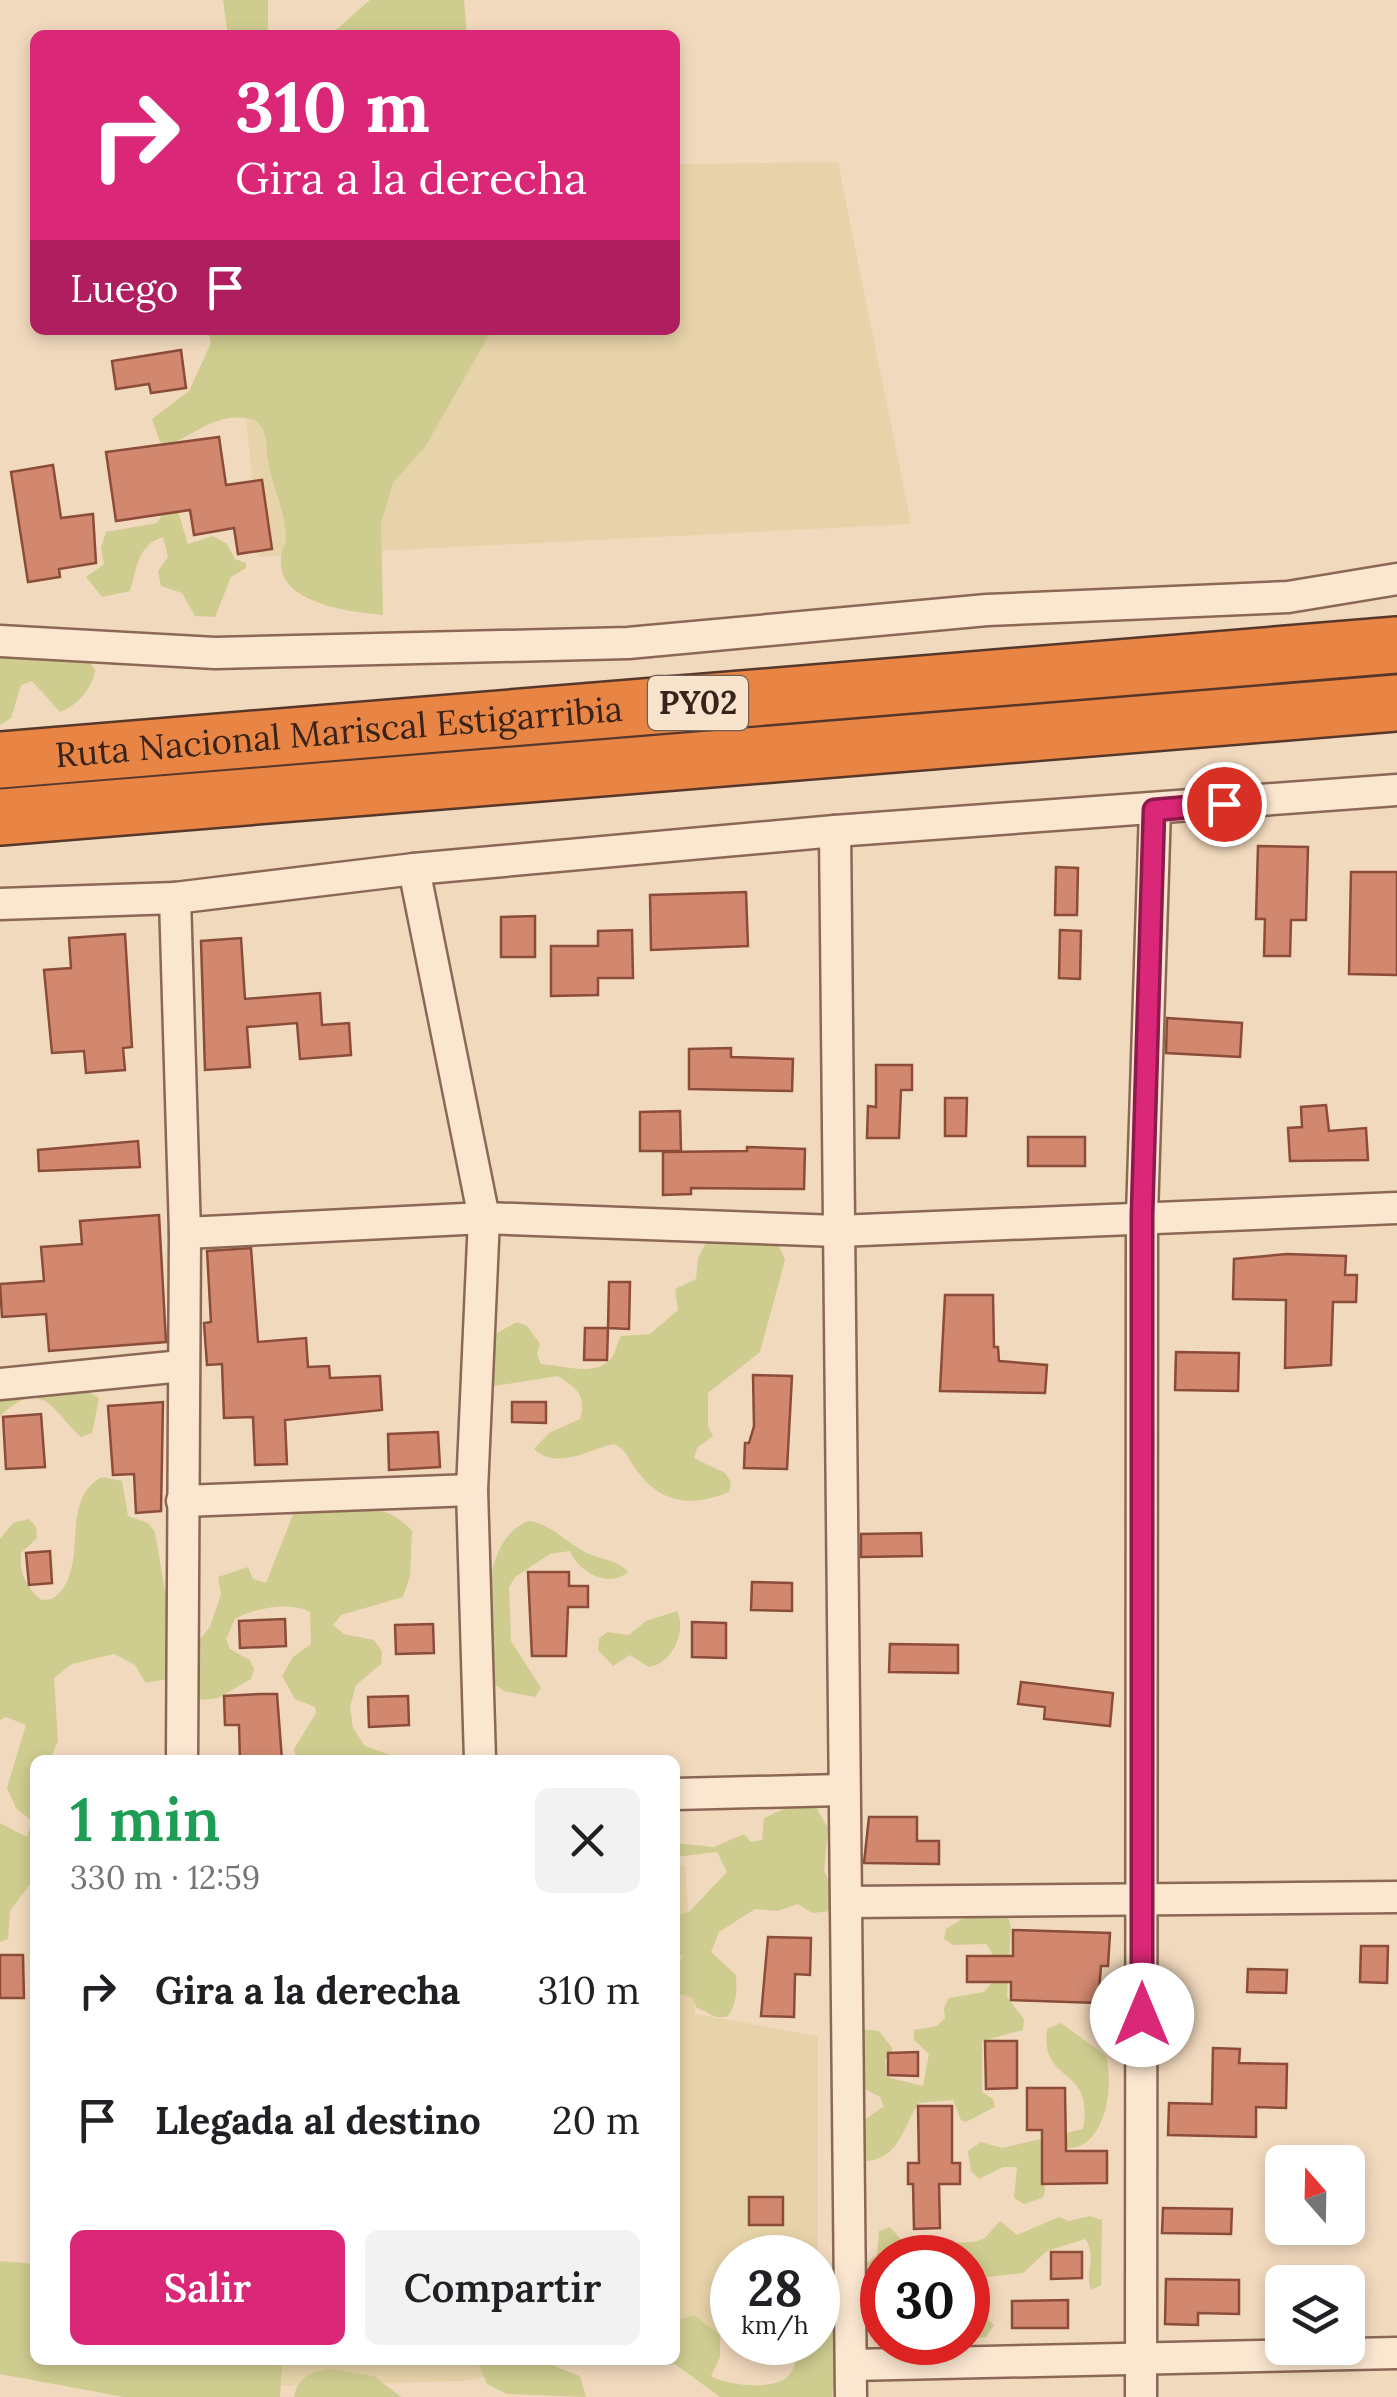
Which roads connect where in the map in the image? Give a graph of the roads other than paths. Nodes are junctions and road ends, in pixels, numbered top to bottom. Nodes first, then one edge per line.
1 (1397, 580) edge
2 (0, 641) edge
3 (1397, 645) edge
4 (1397, 704) edge
5 (0, 760) edge
6 (1397, 790) edge
7 (1154, 810) junction
8 (0, 817) edge
9 (834, 831) junction
10 (414, 869) junction
11 (174, 898) junction
12 (0, 904) edge
13 (1397, 1208) edge
14 (1142, 1215) junction
15 (484, 1218) junction
16 (838, 1231) junction
17 (185, 1233) junction
18 (182, 1366) junction
19 (0, 1384) edge
20 (472, 1490) junction
21 (182, 1501) junction
22 (182, 1755) edge
23 (480, 1755) edge
24 (841, 1790) junction
25 (680, 1794) edge
26 (1397, 1897) edge
27 (1142, 1900) junction
28 (848, 1902) junction
29 (1397, 2353) edge
30 (1142, 2358) junction
31 (852, 2365) junction
32 (851, 2397) edge
33 (1141, 2397) edge

1 - 2 street
3 - 5 highway, Ruta Nacional Mariscal Estigarribia / PY02
4 - 8 highway, Ruta Nacional Mariscal Estigarribia / PY02
6 - 7 street
7 - 9 street
7 - 14 street
9 - 10 street
9 - 16 street
10 - 11 street
10 - 15 street
11 - 12 street
11 - 17 street
13 - 14 street
14 - 16 street
14 - 27 street
15 - 16 street
15 - 17 street
15 - 20 street
16 - 24 street
17 - 18 street
18 - 19 street
18 - 21 street
20 - 21 street
20 - 23 street
21 - 22 street
24 - 25 street
24 - 28 street
26 - 27 street
27 - 28 street
27 - 30 street
28 - 31 street
29 - 30 street
30 - 31 street
30 - 33 street
31 - 32 street

